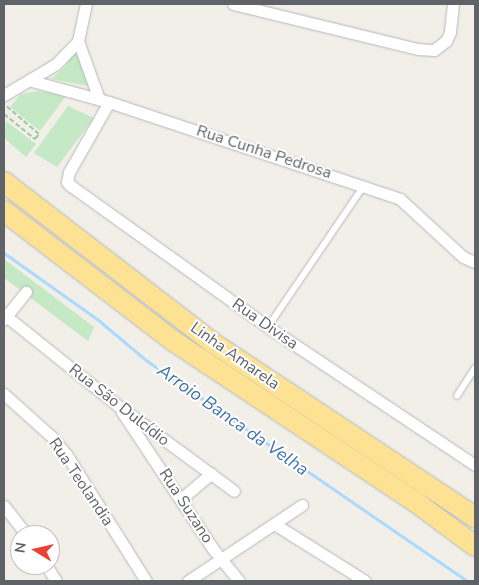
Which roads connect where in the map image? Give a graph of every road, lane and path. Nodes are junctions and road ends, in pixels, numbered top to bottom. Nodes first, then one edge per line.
1 (86, 4) edge
2 (233, 4) edge
3 (453, 4) edge
4 (78, 40) junction
5 (32, 81) junction
6 (4, 95) edge
7 (104, 100) junction
8 (4, 103) edge
9 (4, 114) edge
10 (4, 182) edge
11 (364, 185) junction
12 (4, 211) edge
13 (475, 262) edge
14 (26, 292) dead end
15 (5, 318) edge
16 (268, 327) junction
17 (475, 368) edge
18 (4, 394) edge
19 (457, 396) dead end
20 (117, 405) junction
21 (475, 465) edge
22 (211, 474) junction
23 (234, 492) dead end
24 (182, 498) junction
25 (302, 505) dead end
26 (4, 506) edge
27 (475, 517) edge
28 (19, 525) edge
29 (276, 525) junction
30 (475, 546) edge
31 (221, 558) junction
32 (146, 581) edge
33 (188, 581) edge
34 (239, 581) edge
35 (365, 581) edge

1 - 4 street
2 - 3 street
4 - 5 street
4 - 7 street
5 - 6 street
5 - 7 street, Rua Cunha Pedrosa
7 - 11 street, Rua Cunha Pedrosa
7 - 16 street, Rua Divisa
8 - 9 path
10 - 27 highway, Linha Amarela
11 - 13 street, Rua Cunha Pedrosa
11 - 16 lane
12 - 30 highway, Linha Amarela
14 - 15 street
15 - 20 street, Rua São Dulcídio
16 - 21 street, Rua Divisa
17 - 19 lane
18 - 32 street, Rua Teolandia
20 - 22 street, Rua São Dulcídio
20 - 24 street, Rua Suzano
22 - 23 street, Rua São Dulcídio
22 - 24 street
24 - 31 street, Rua Suzano
25 - 29 street, Rua Suzano
26 - 28 street
29 - 31 street, Rua Suzano
29 - 35 street
31 - 33 street, Rua Suzano
31 - 34 street, Rua Suzano

